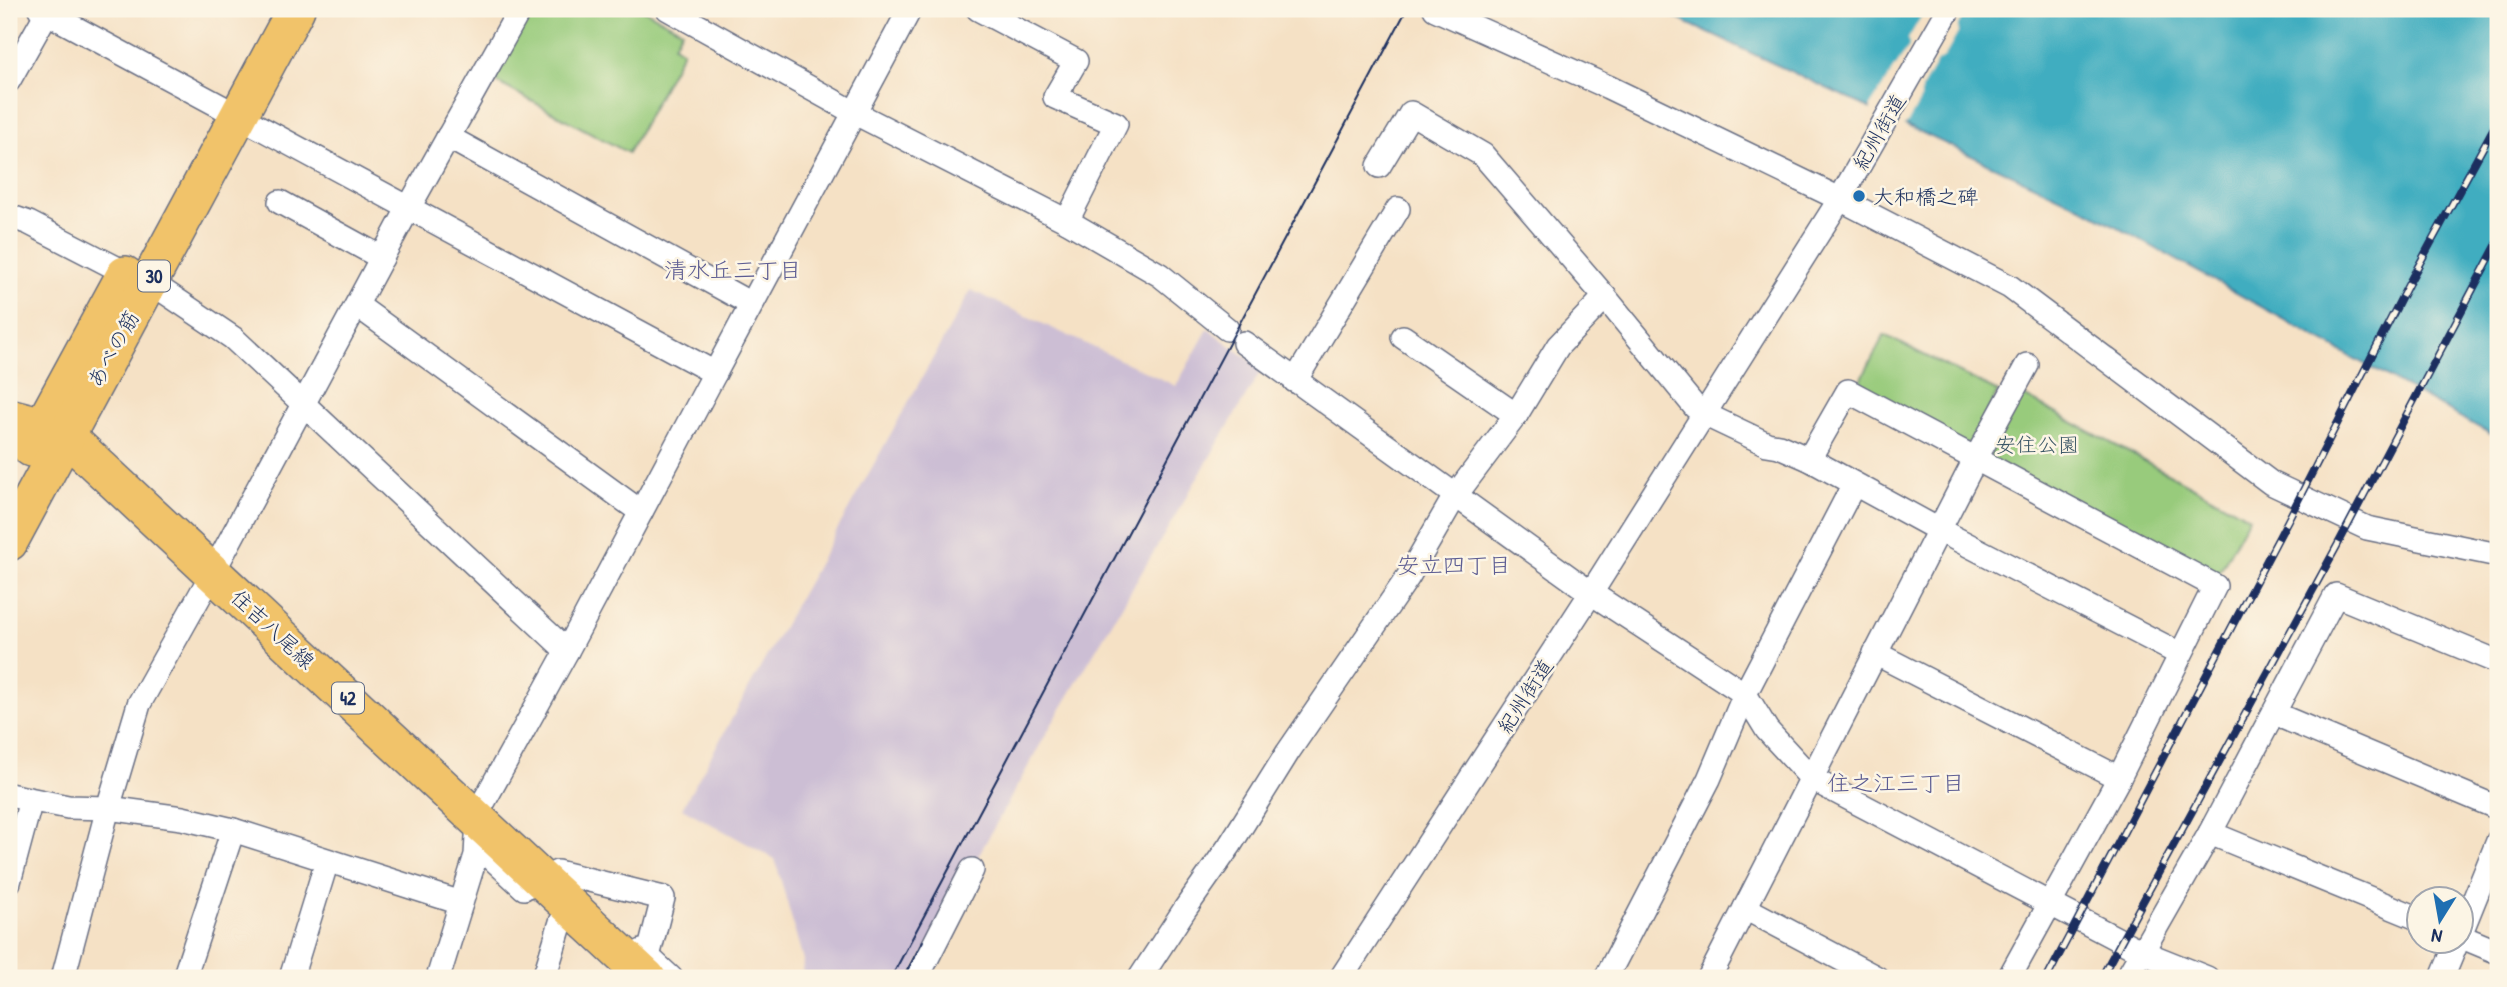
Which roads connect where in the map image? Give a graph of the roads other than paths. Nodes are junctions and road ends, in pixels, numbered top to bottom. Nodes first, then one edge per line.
1 (268, 9) edge
2 (296, 9) edge
3 (520, 9) edge
4 (668, 9) edge
5 (909, 9) edge
6 (978, 9) edge
7 (1435, 9) edge
8 (1949, 9) edge
9 (45, 10) edge
10 (705, 17) edge
11 (9, 80) edge
12 (227, 110) junction
13 (855, 113) junction
14 (448, 137) junction
15 (1379, 166) dead end
16 (1843, 193) junction
17 (279, 202) dead end
18 (408, 209) junction
19 (1398, 209) dead end
20 (9, 216) edge
21 (1067, 221) junction
22 (382, 258) junction
23 (138, 277) junction
24 (1605, 297) junction
25 (751, 304) junction
26 (358, 306) junction
27 (1403, 337) dead end
28 (2026, 366) dead end
29 (715, 373) junction
30 (1295, 381) junction
31 (303, 404) junction
32 (1708, 407) junction
33 (1516, 415) junction
34 (39, 427) edge
35 (1976, 458) junction
36 (1810, 459) junction
37 (1854, 484) junction
38 (9, 489) edge
39 (1455, 496) junction
40 (641, 512) junction
41 (1939, 530) junction
42 (9, 542) edge
43 (2498, 555) edge
44 (212, 574) junction
45 (1591, 593) junction
46 (567, 651) junction
47 (1875, 653) junction
48 (2180, 654) junction
49 (2498, 662) edge
50 (1745, 694) junction
51 (2275, 714) junction
52 (2119, 778) junction
53 (1812, 779) junction
54 (20, 798) edge
55 (108, 808) junction
56 (2498, 808) edge
57 (479, 823) junction
58 (233, 830) junction
59 (2210, 832) junction
60 (2498, 841) edge
61 (327, 861) junction
62 (972, 870) dead end
63 (557, 872) junction
64 (9, 882) edge
65 (2476, 895) edge
66 (461, 902) junction
67 (2049, 904) junction
68 (1745, 908) junction
69 (2406, 913) edge
70 (561, 922) junction
71 (2476, 943) edge
72 (2142, 952) junction
73 (2498, 952) edge
74 (2451, 956) edge
75 (648, 968) edge
76 (298, 977) edge
77 (921, 977) edge
78 (63, 978) edge
79 (184, 978) edge
80 (438, 978) edge
81 (544, 978) edge
82 (620, 978) edge
83 (671, 978) edge
84 (1140, 978) edge
85 (1341, 978) edge
86 (1606, 978) edge
87 (1709, 978) edge
88 (1877, 978) edge
89 (2009, 978) edge
90 (2127, 978) edge
91 (2207, 978) edge
92 (2442, 978) edge

1 - 12 main road, あべの筋 / 30
2 - 12 main road, あべの筋 / 30
3 - 14 street
4 - 10 street
5 - 13 street
6 - 21 street
7 - 16 street
8 - 16 street, 紀州街道
9 - 11 street
9 - 12 street
10 - 13 street
12 - 18 street
12 - 23 main road, あべの筋 / 30
13 - 21 street
13 - 25 street
14 - 18 street
14 - 25 street
15 - 24 street
16 - 32 street, 紀州街道
16 - 43 street
17 - 22 street
18 - 22 street
18 - 29 street
19 - 30 street
20 - 23 street
21 - 30 street
22 - 26 street
23 - 31 street
23 - 34 main road, あべの筋 / 30
24 - 32 street
24 - 33 street
25 - 29 street
26 - 31 street
26 - 40 street
27 - 33 street
28 - 35 street
29 - 40 street
30 - 39 street
31 - 44 street
31 - 46 street
32 - 36 street
32 - 45 street, 紀州街道
33 - 39 street
34 - 38 main road, あべの筋 / 30
34 - 42 main road, あべの筋 / 30
34 - 44 main road, 住吉八尾線 / 42
35 - 36 street
35 - 41 street
35 - 48 street
36 - 37 street
37 - 41 street
37 - 50 street
39 - 45 street
39 - 84 street
40 - 46 street
41 - 47 street
41 - 48 street
44 - 55 street
44 - 57 main road, 住吉八尾線 / 42
45 - 50 street
45 - 85 street, 紀州街道
46 - 57 street
47 - 52 street
47 - 53 street
48 - 52 street
49 - 51 street
50 - 53 street
50 - 86 street
51 - 56 street
51 - 59 street
52 - 67 street
53 - 67 street
53 - 68 street
54 - 55 street
54 - 64 street
55 - 58 street
55 - 78 street
57 - 63 street
57 - 66 street
57 - 70 street
57 - 75 main road, 住吉八尾線 / 42
58 - 61 street
58 - 79 street
59 - 69 street
59 - 72 street
60 - 65 street
61 - 66 street
61 - 76 street
62 - 77 street
63 - 75 street
63 - 75 street
66 - 80 street
67 - 72 street
67 - 89 street
68 - 87 street
68 - 88 street
70 - 81 street
70 - 82 street
71 - 73 street
72 - 90 street
72 - 91 street
74 - 92 street
75 - 83 street

